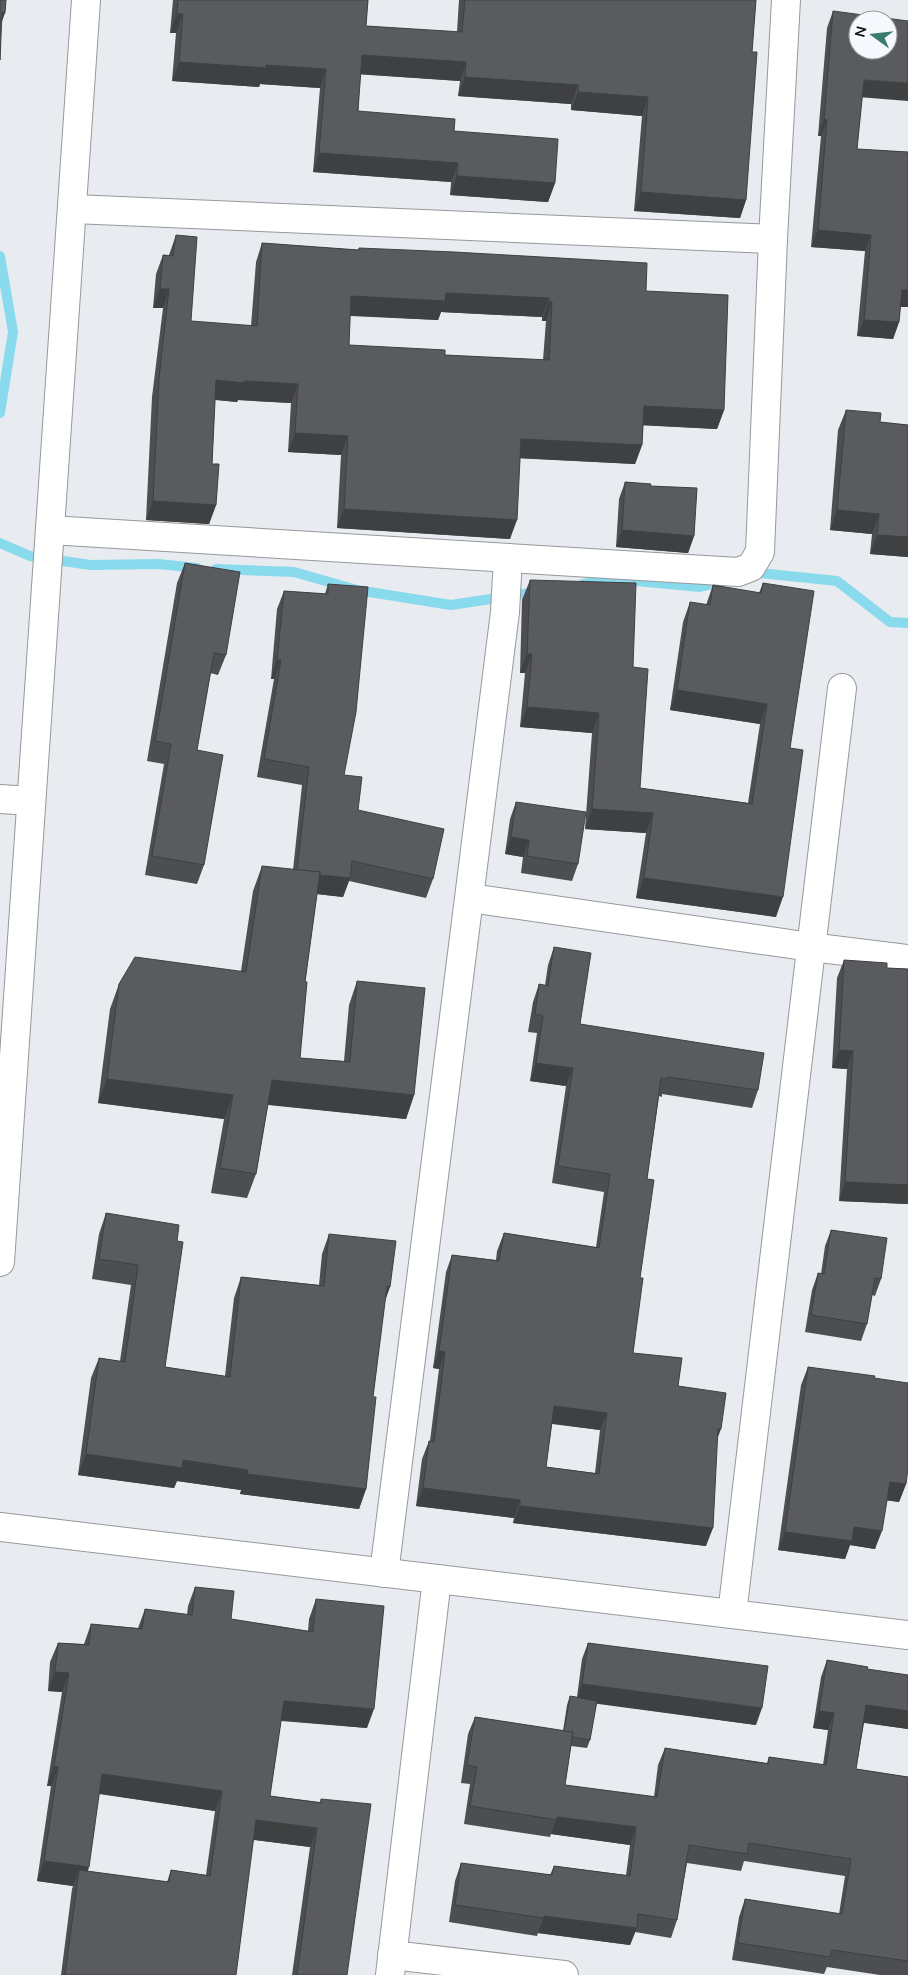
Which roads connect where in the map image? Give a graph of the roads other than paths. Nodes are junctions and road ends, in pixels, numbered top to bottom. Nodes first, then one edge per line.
1 (86, 0) edge
2 (786, 0) edge
3 (73, 209) junction
4 (773, 240) junction
5 (50, 530) junction
6 (508, 565) junction
7 (842, 688) dead end
8 (0, 799) edge
9 (31, 801) junction
10 (470, 898) junction
11 (811, 947) junction
12 (908, 959) edge
13 (0, 1262) edge
14 (0, 1527) edge
15 (384, 1573) junction
16 (437, 1579) junction
17 (732, 1614) junction
18 (908, 1635) edge
19 (391, 1965) edge
20 (564, 1975) edge

1 - 3 street
2 - 4 street
3 - 4 street
3 - 5 street
4 - 6 street
5 - 6 street
5 - 9 street
6 - 10 street
7 - 11 street
8 - 9 street
9 - 13 street
10 - 11 street
10 - 15 street
11 - 12 street
11 - 17 street
14 - 15 street
15 - 16 street
16 - 17 street
16 - 19 street
17 - 18 street
19 - 20 street

